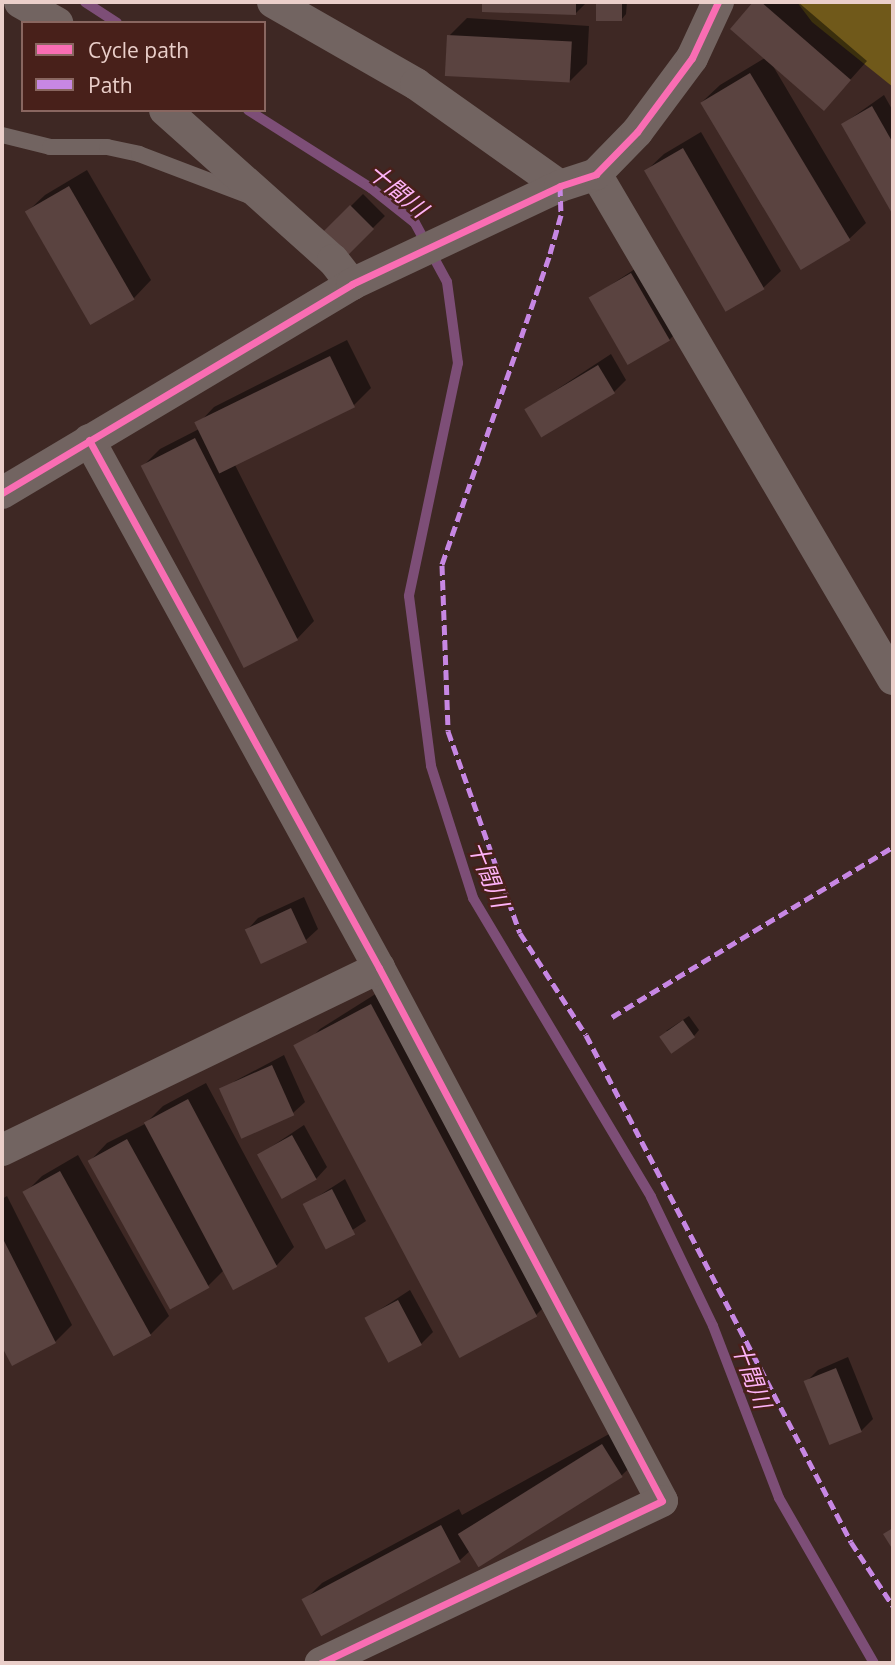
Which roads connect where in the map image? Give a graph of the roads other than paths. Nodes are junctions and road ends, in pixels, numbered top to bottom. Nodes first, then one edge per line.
1 (20, 2) edge
2 (273, 2) edge
3 (718, 2) edge
4 (53, 21) edge
5 (167, 112) edge
6 (2, 135) edge
7 (596, 174) junction
8 (560, 186) junction
9 (260, 199) junction
10 (352, 284) junction
11 (89, 440) junction
12 (2, 493) edge
13 (893, 679) edge
14 (379, 968) junction
15 (2, 1150) edge
16 (321, 1663) edge

1 - 4 street
2 - 8 street
3 - 7 street
5 - 9 street
6 - 9 lane
7 - 8 street
7 - 13 street
8 - 10 street
9 - 10 street
10 - 11 street
11 - 12 street
11 - 14 street
14 - 15 street
14 - 16 street

